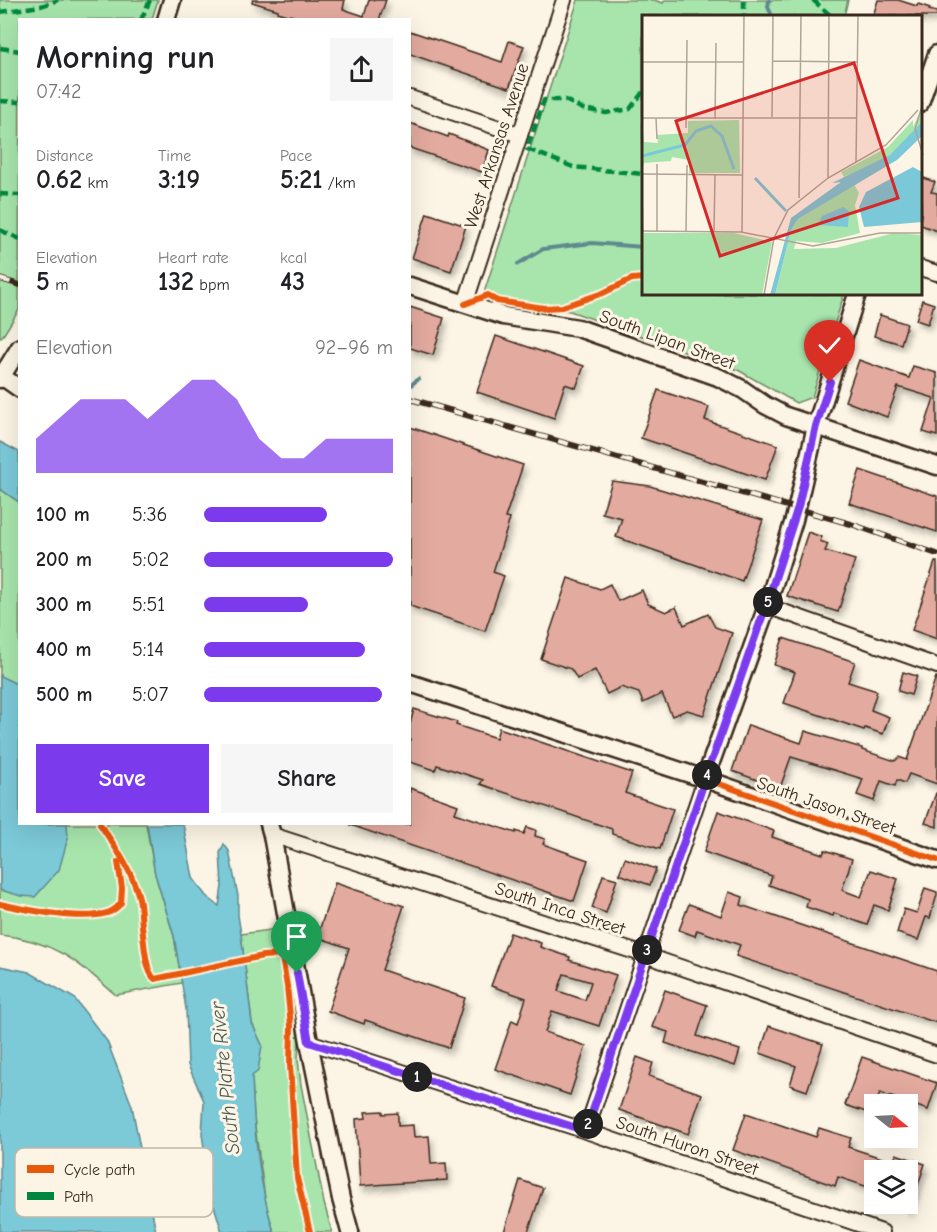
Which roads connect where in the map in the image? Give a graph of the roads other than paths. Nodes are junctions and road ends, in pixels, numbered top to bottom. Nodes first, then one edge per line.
1 (564, 0) edge
2 (937, 54) edge
3 (930, 70) edge
4 (411, 98) edge
5 (922, 99) edge
6 (520, 135) junction
7 (922, 268) edge
8 (937, 273) edge
9 (411, 286) edge
10 (856, 296) edge
11 (465, 304) junction
12 (18, 350) edge
13 (1, 376) edge
14 (18, 388) edge
15 (816, 426) junction
16 (937, 466) edge
17 (766, 606) junction
18 (937, 666) edge
19 (411, 683) edge
20 (705, 779) junction
21 (271, 829) edge
22 (937, 860) edge
23 (645, 955) junction
24 (309, 1042) junction
25 (937, 1055) edge
26 (586, 1131) junction
27 (350, 1232) edge
28 (882, 1232) edge

1 - 6 street, West Arkansas Avenue
2 - 3 street
3 - 5 street
4 - 6 street
6 - 11 street, West Arkansas Avenue
7 - 8 street
9 - 11 street, South Lipan Street
10 - 15 street
11 - 15 street, South Lipan Street
12 - 13 street
13 - 14 street
15 - 16 street, South Lipan Street
15 - 17 street
17 - 18 street
17 - 20 street
19 - 20 street, South Jason Street
20 - 22 street, South Jason Street
20 - 23 street
21 - 23 street, South Inca Street
21 - 24 street
23 - 25 street, South Inca Street
23 - 26 street
24 - 26 street, South Huron Street
24 - 27 street
26 - 28 street, South Huron Street

